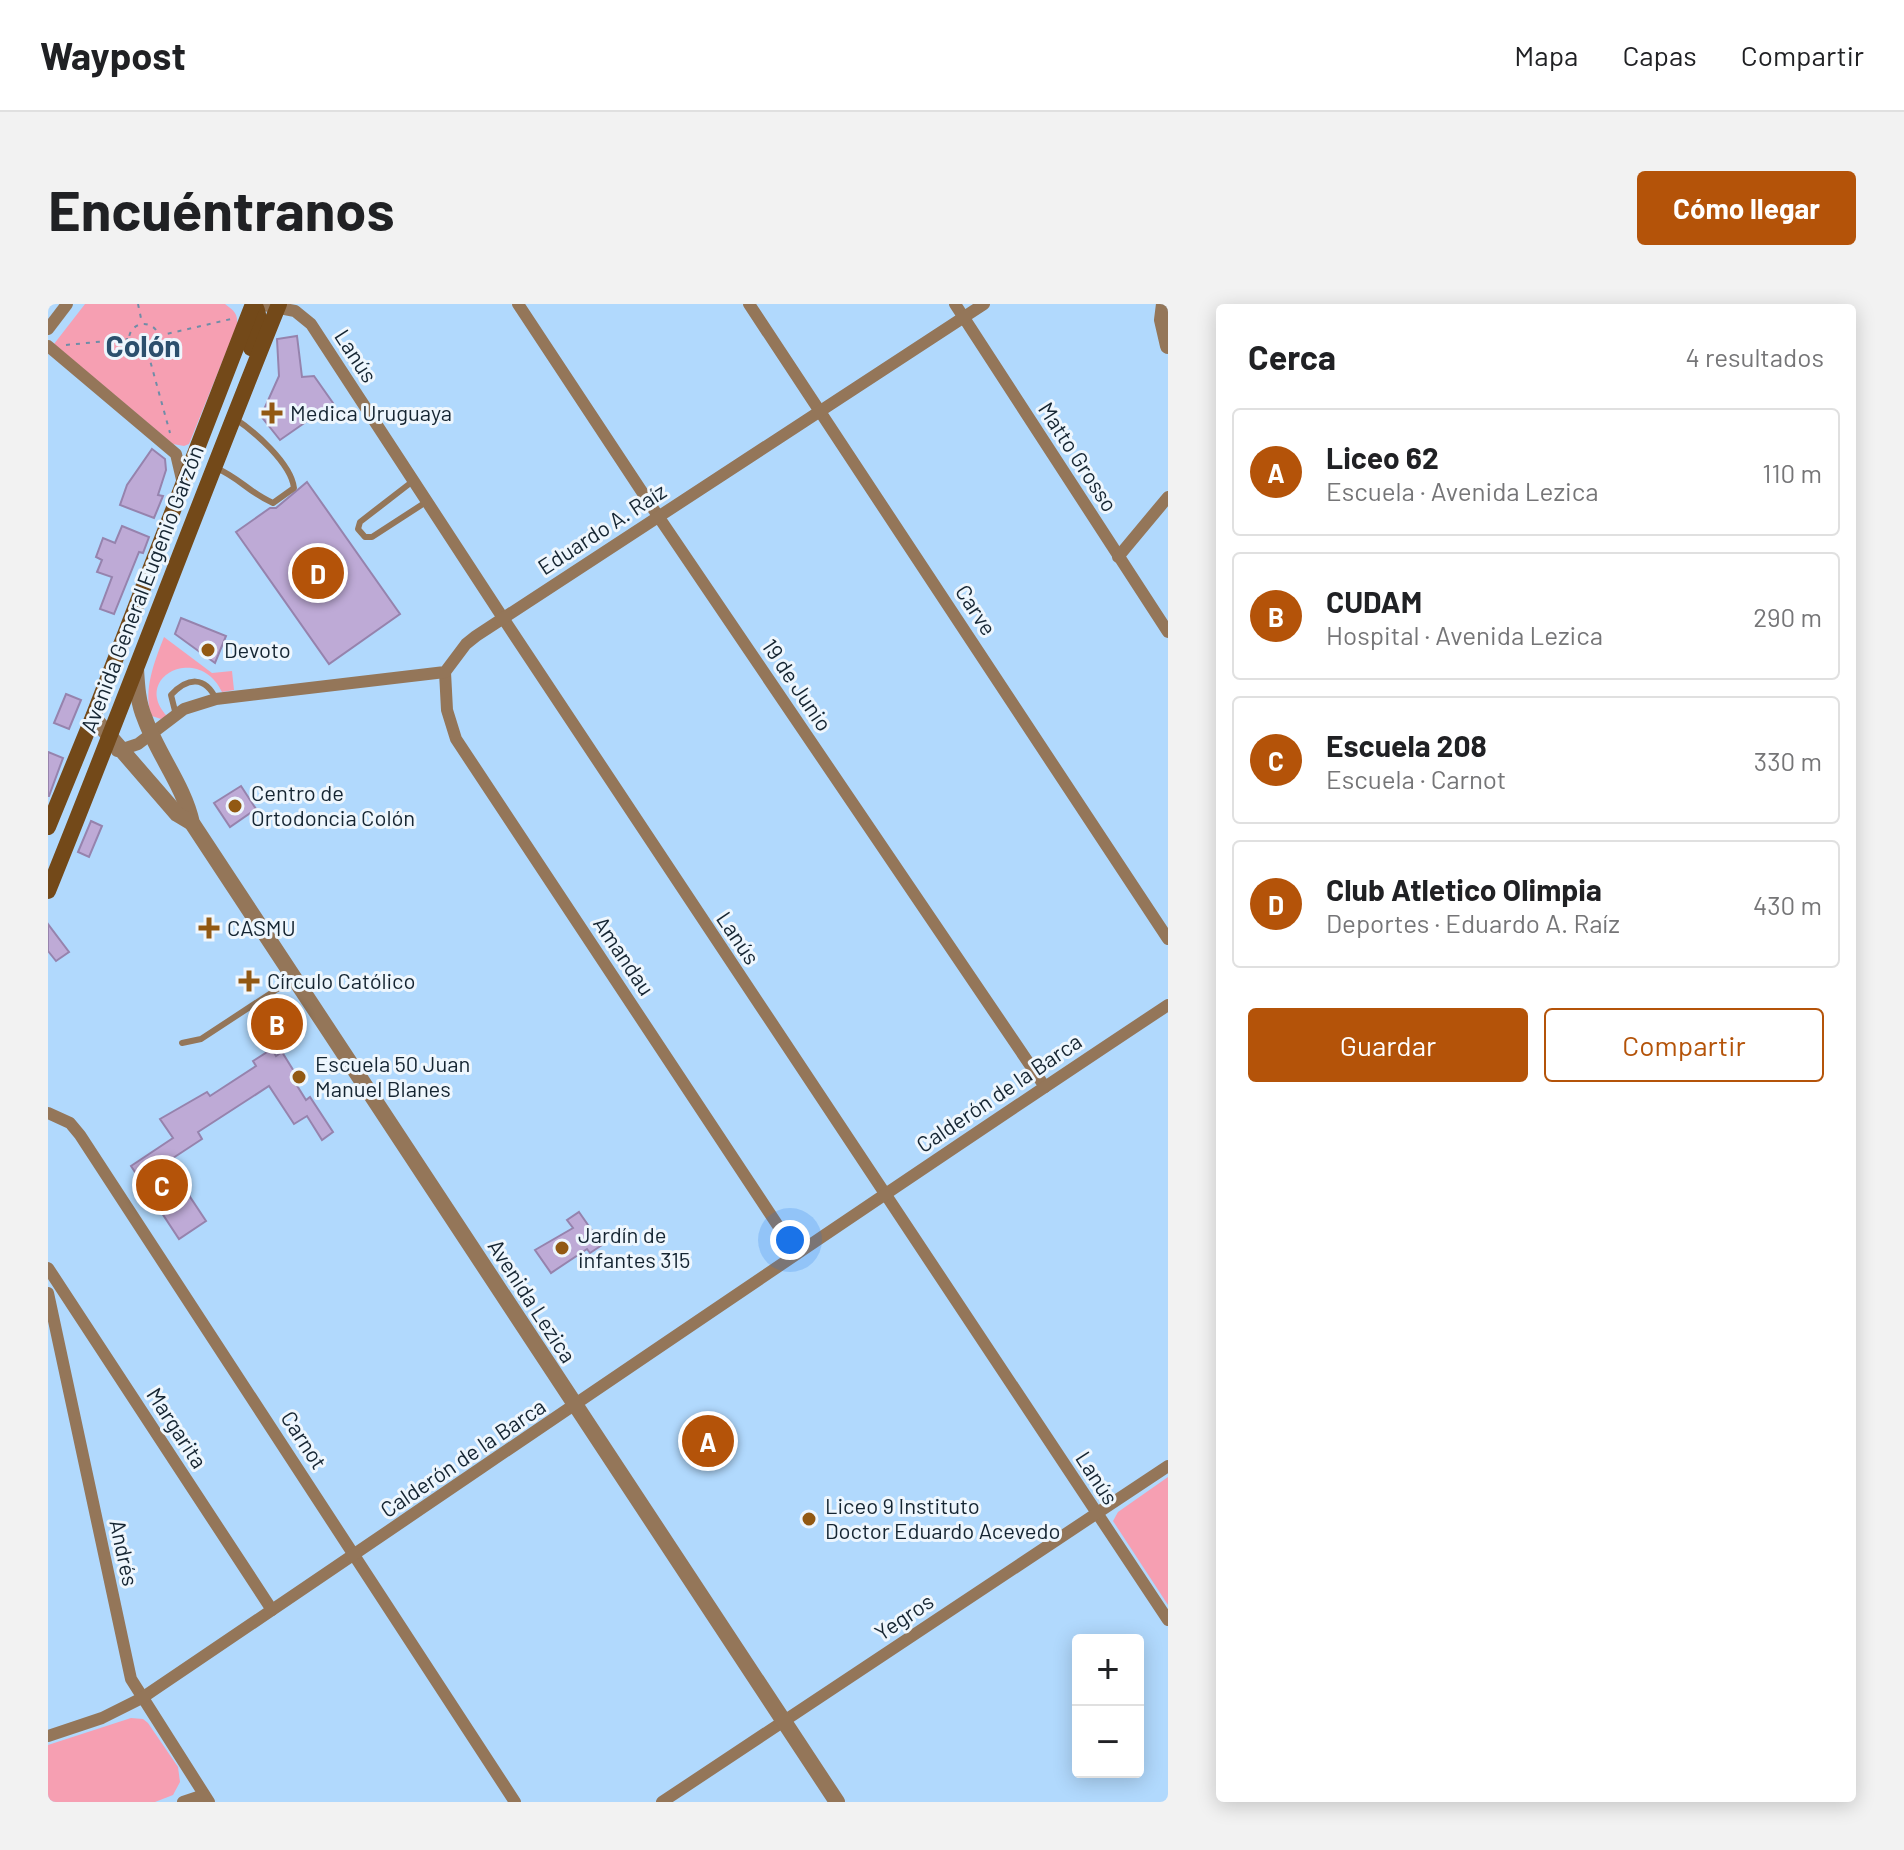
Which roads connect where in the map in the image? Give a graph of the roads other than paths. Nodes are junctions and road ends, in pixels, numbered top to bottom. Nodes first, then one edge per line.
1 (67, 304) edge
2 (518, 304) edge
3 (749, 304) edge
4 (955, 304) edge
5 (984, 304) edge
6 (1165, 304) edge
7 (279, 306) edge
8 (253, 307) edge
9 (1168, 310) edge
10 (963, 318) junction
11 (48, 329) edge
12 (48, 346) edge
13 (1168, 346) edge
14 (241, 402) junction
15 (821, 411) junction
16 (234, 418) junction
17 (213, 467) junction
18 (413, 481) junction
19 (183, 484) junction
20 (1168, 497) edge
21 (427, 502) junction
22 (658, 516) junction
23 (1118, 557) junction
24 (503, 618) junction
25 (1168, 632) edge
26 (136, 669) junction
27 (445, 672) junction
28 (216, 699) junction
29 (176, 715) junction
30 (93, 717) junction
31 (110, 734) junction
32 (151, 735) junction
33 (124, 750) junction
34 (102, 753) junction
35 (192, 823) junction
36 (48, 827) edge
37 (48, 891) edge
38 (1168, 939) edge
39 (294, 978) junction
40 (1168, 1005) edge
41 (182, 1043) dead end
42 (1045, 1087) junction
43 (48, 1113) edge
44 (884, 1194) junction
45 (796, 1253) junction
46 (48, 1268) edge
47 (48, 1293) edge
48 (575, 1406) junction
49 (1168, 1466) edge
50 (1096, 1513) junction
51 (355, 1554) junction
52 (272, 1610) junction
53 (1168, 1620) edge
54 (142, 1698) junction
55 (785, 1722) junction
56 (48, 1736) edge
57 (207, 1798) edge
58 (183, 1802) edge
59 (515, 1802) edge
60 (662, 1802) edge
61 (837, 1802) edge

1 - 11 street
2 - 22 street, 19 de Junio
3 - 15 street, Carve
4 - 10 street, Matto Grosso
5 - 10 street, Eduardo A. Raíz
6 - 9 street
6 - 13 street
7 - 8 street, Lanús
7 - 14 main road, Avenida General Eugenio Garzón
7 - 18 street, Lanús
8 - 14 main road
8 - 19 main road, Avenida General Eugenio Garzón
10 - 15 street, Eduardo A. Raíz
10 - 23 street, Matto Grosso
12 - 19 street
14 - 16 main road, Avenida General Eugenio Garzón
15 - 22 street, Eduardo A. Raíz
15 - 38 street, Carve
16 - 17 main road, Avenida General Eugenio Garzón
16 - 17 lane
17 - 26 main road, Avenida General Eugenio Garzón
18 - 21 street, Lanús
18 - 21 lane
19 - 30 main road, Avenida General Eugenio Garzón
20 - 23 street
21 - 24 street, Lanús
22 - 24 street, Eduardo A. Raíz
22 - 42 street, 19 de Junio
23 - 25 street, Matto Grosso
24 - 27 street, Eduardo A. Raíz
24 - 44 street, Lanús
26 - 31 main road, Avenida General Eugenio Garzón
26 - 32 street, Avenida Lezica
27 - 28 street
27 - 45 street, Amandau
28 - 29 street
28 - 29 lane
29 - 32 street
30 - 31 street, Avenida Lezica
30 - 36 main road, Avenida General Eugenio Garzón
31 - 33 street, Avenida Lezica
31 - 34 main road, Avenida General Eugenio Garzón
32 - 33 street
32 - 35 street, Avenida Lezica
33 - 34 street
33 - 35 street, Avenida Lezica
34 - 37 main road, Avenida General Eugenio Garzón
35 - 39 street, Avenida Lezica
39 - 41 lane
39 - 48 street, Avenida Lezica
40 - 42 street, Calderón de la Barca
42 - 44 street, Calderón de la Barca
43 - 51 street, Carnot
44 - 45 street, Calderón de la Barca
44 - 50 street, Lanús
45 - 48 street, Calderón de la Barca
46 - 52 street, Margarita
47 - 54 street, Andrés
48 - 51 street, Calderón de la Barca
48 - 55 street, Avenida Lezica
49 - 50 street, Yegros
50 - 53 street, Lanús
50 - 55 street, Yegros
51 - 52 street, Calderón de la Barca
51 - 59 street, Carnot
52 - 54 street, Calderón de la Barca
54 - 56 street, Calderón de la Barca
54 - 57 street, Andrés
55 - 60 street, Yegros
55 - 61 street, Avenida Lezica
57 - 58 street

